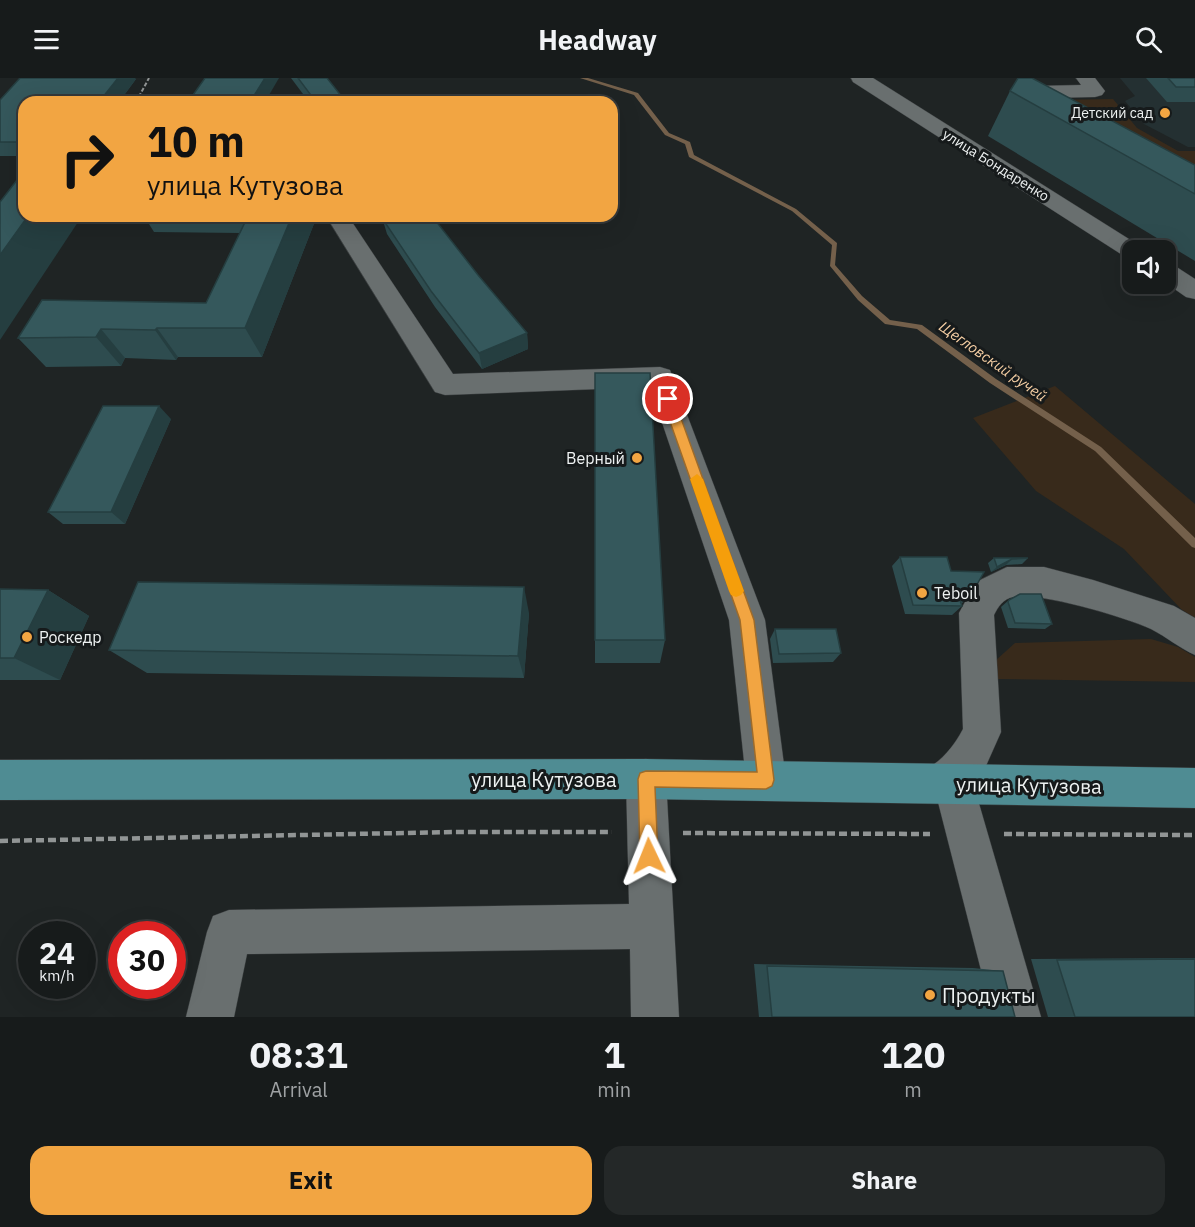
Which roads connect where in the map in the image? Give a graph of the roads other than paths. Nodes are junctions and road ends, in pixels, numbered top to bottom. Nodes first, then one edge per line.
1 (891, 78) edge
2 (1085, 78) edge
3 (865, 81) edge
4 (1024, 117) edge
5 (341, 222) edge
6 (1122, 245) edge
7 (1176, 279) edge
8 (1195, 291) edge
9 (1195, 638) edge
10 (646, 779) junction
11 (0, 780) edge
12 (766, 780) junction
13 (946, 783) junction
14 (1195, 788) edge
15 (652, 926) junction
16 (210, 1017) edge
17 (655, 1017) edge
18 (1017, 1017) edge

1 - 3 street
2 - 4 street
3 - 6 street, улица Бондаренко
5 - 12 street
7 - 8 street
9 - 13 street
10 - 11 main road, улица Кутузова
10 - 12 main road, улица Кутузова
10 - 15 street
12 - 13 main road, улица Кутузова
13 - 14 main road, улица Кутузова
13 - 18 street
15 - 16 street
15 - 17 street

